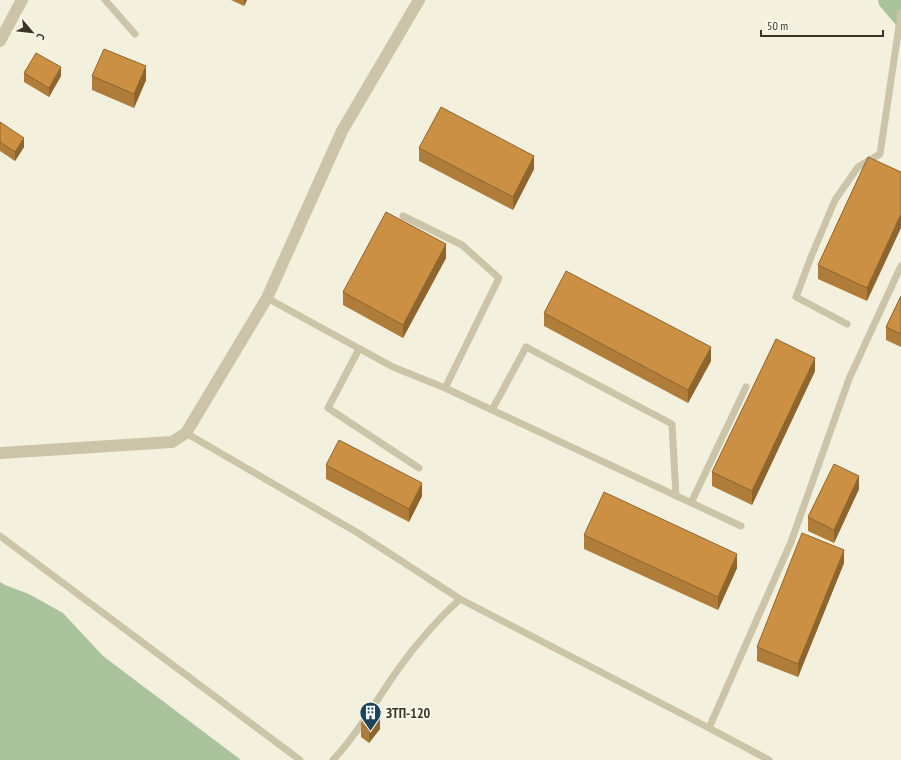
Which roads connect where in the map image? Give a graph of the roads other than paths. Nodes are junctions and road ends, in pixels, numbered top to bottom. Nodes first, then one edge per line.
1 (22, 0) edge
2 (105, 0) edge
3 (419, 0) edge
4 (901, 13) edge
5 (135, 34) dead end
6 (0, 41) edge
7 (403, 216) dead end
8 (901, 266) edge
9 (267, 298) junction
10 (847, 324) dead end
11 (359, 349) junction
12 (746, 387) dead end
13 (446, 388) junction
14 (492, 410) junction
15 (186, 433) junction
16 (0, 453) edge
17 (419, 468) dead end
18 (676, 496) junction
19 (691, 503) junction
20 (741, 526) dead end
21 (0, 536) edge
22 (460, 599) junction
23 (709, 728) junction
24 (300, 760) edge
25 (333, 760) edge
26 (769, 760) edge

1 - 6 street
2 - 5 lane
3 - 9 street
4 - 10 lane
7 - 13 lane
8 - 23 lane
9 - 11 lane
9 - 15 street
11 - 13 lane
11 - 17 lane
12 - 19 lane
13 - 14 lane
14 - 18 lane
14 - 18 lane
15 - 16 street
15 - 22 lane
18 - 19 lane
19 - 20 lane
21 - 24 lane
22 - 23 lane
22 - 25 lane
23 - 26 lane

